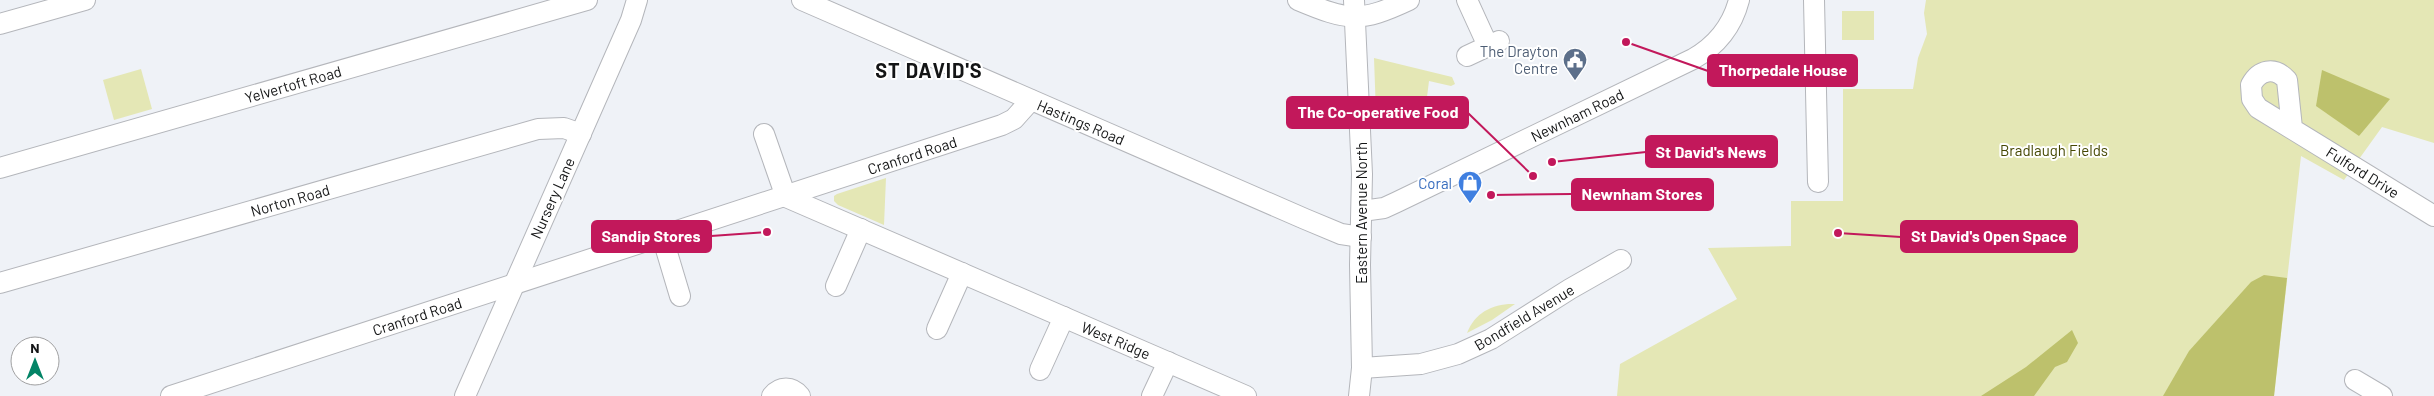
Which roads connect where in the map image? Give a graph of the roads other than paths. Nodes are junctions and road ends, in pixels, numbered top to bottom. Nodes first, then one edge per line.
1 (85, 0) edge
2 (587, 0) edge
3 (637, 0) edge
4 (802, 0) edge
5 (1298, 0) edge
6 (1409, 0) edge
7 (1467, 0) edge
8 (1739, 0) edge
9 (1814, 0) edge
10 (53, 5) edge
11 (1354, 8) edge
12 (0, 24) edge
13 (1467, 56) dead end
14 (1031, 100) junction
15 (2292, 128) dead end
16 (581, 134) junction
17 (764, 134) dead end
18 (0, 168) edge
19 (1818, 182) dead end
20 (786, 197) junction
21 (1362, 211) junction
22 (2434, 216) edge
23 (861, 229) junction
24 (662, 236) junction
25 (1361, 237) junction
26 (1621, 260) dead end
27 (962, 273) junction
28 (0, 283) edge
29 (514, 284) junction
30 (836, 286) dead end
31 (680, 296) dead end
32 (1064, 317) junction
33 (937, 328) dead end
34 (1168, 362) junction
35 (1362, 368) junction
36 (1040, 370) dead end
37 (2355, 380) dead end
38 (171, 396) edge
39 (464, 396) edge
40 (772, 396) edge
41 (800, 396) edge
42 (1152, 396) edge
43 (1246, 396) edge
44 (1359, 396) edge
45 (2382, 396) edge

1 - 10 street
2 - 18 street, Yelvertoft Road
3 - 16 street, Nursery Lane
4 - 14 street, Hastings Road
5 - 11 street
6 - 11 street
7 - 13 street
8 - 21 street, Newnham Road
9 - 19 street
10 - 12 street
11 - 21 street, Eastern Avenue North
14 - 20 street, Cranford Road
14 - 25 street, Hastings Road
15 - 22 street, Fulford Drive
16 - 28 street, Norton Road
16 - 29 street, Nursery Lane
17 - 20 street
20 - 23 street, West Ridge
20 - 24 street, Cranford Road
21 - 25 street, Eastern Avenue North
23 - 27 street, West Ridge
23 - 30 street
24 - 29 street, Cranford Road
24 - 31 street
25 - 35 street, Eastern Avenue North
26 - 35 street, Bondfield Avenue
27 - 32 street, West Ridge
27 - 33 street
29 - 38 street, Cranford Road
29 - 39 street, Nursery Lane
32 - 34 street, West Ridge
32 - 36 street, West Ridge
34 - 42 street, West Ridge
34 - 43 street, West Ridge
35 - 44 street, Eastern Avenue North
37 - 45 street
40 - 41 street

